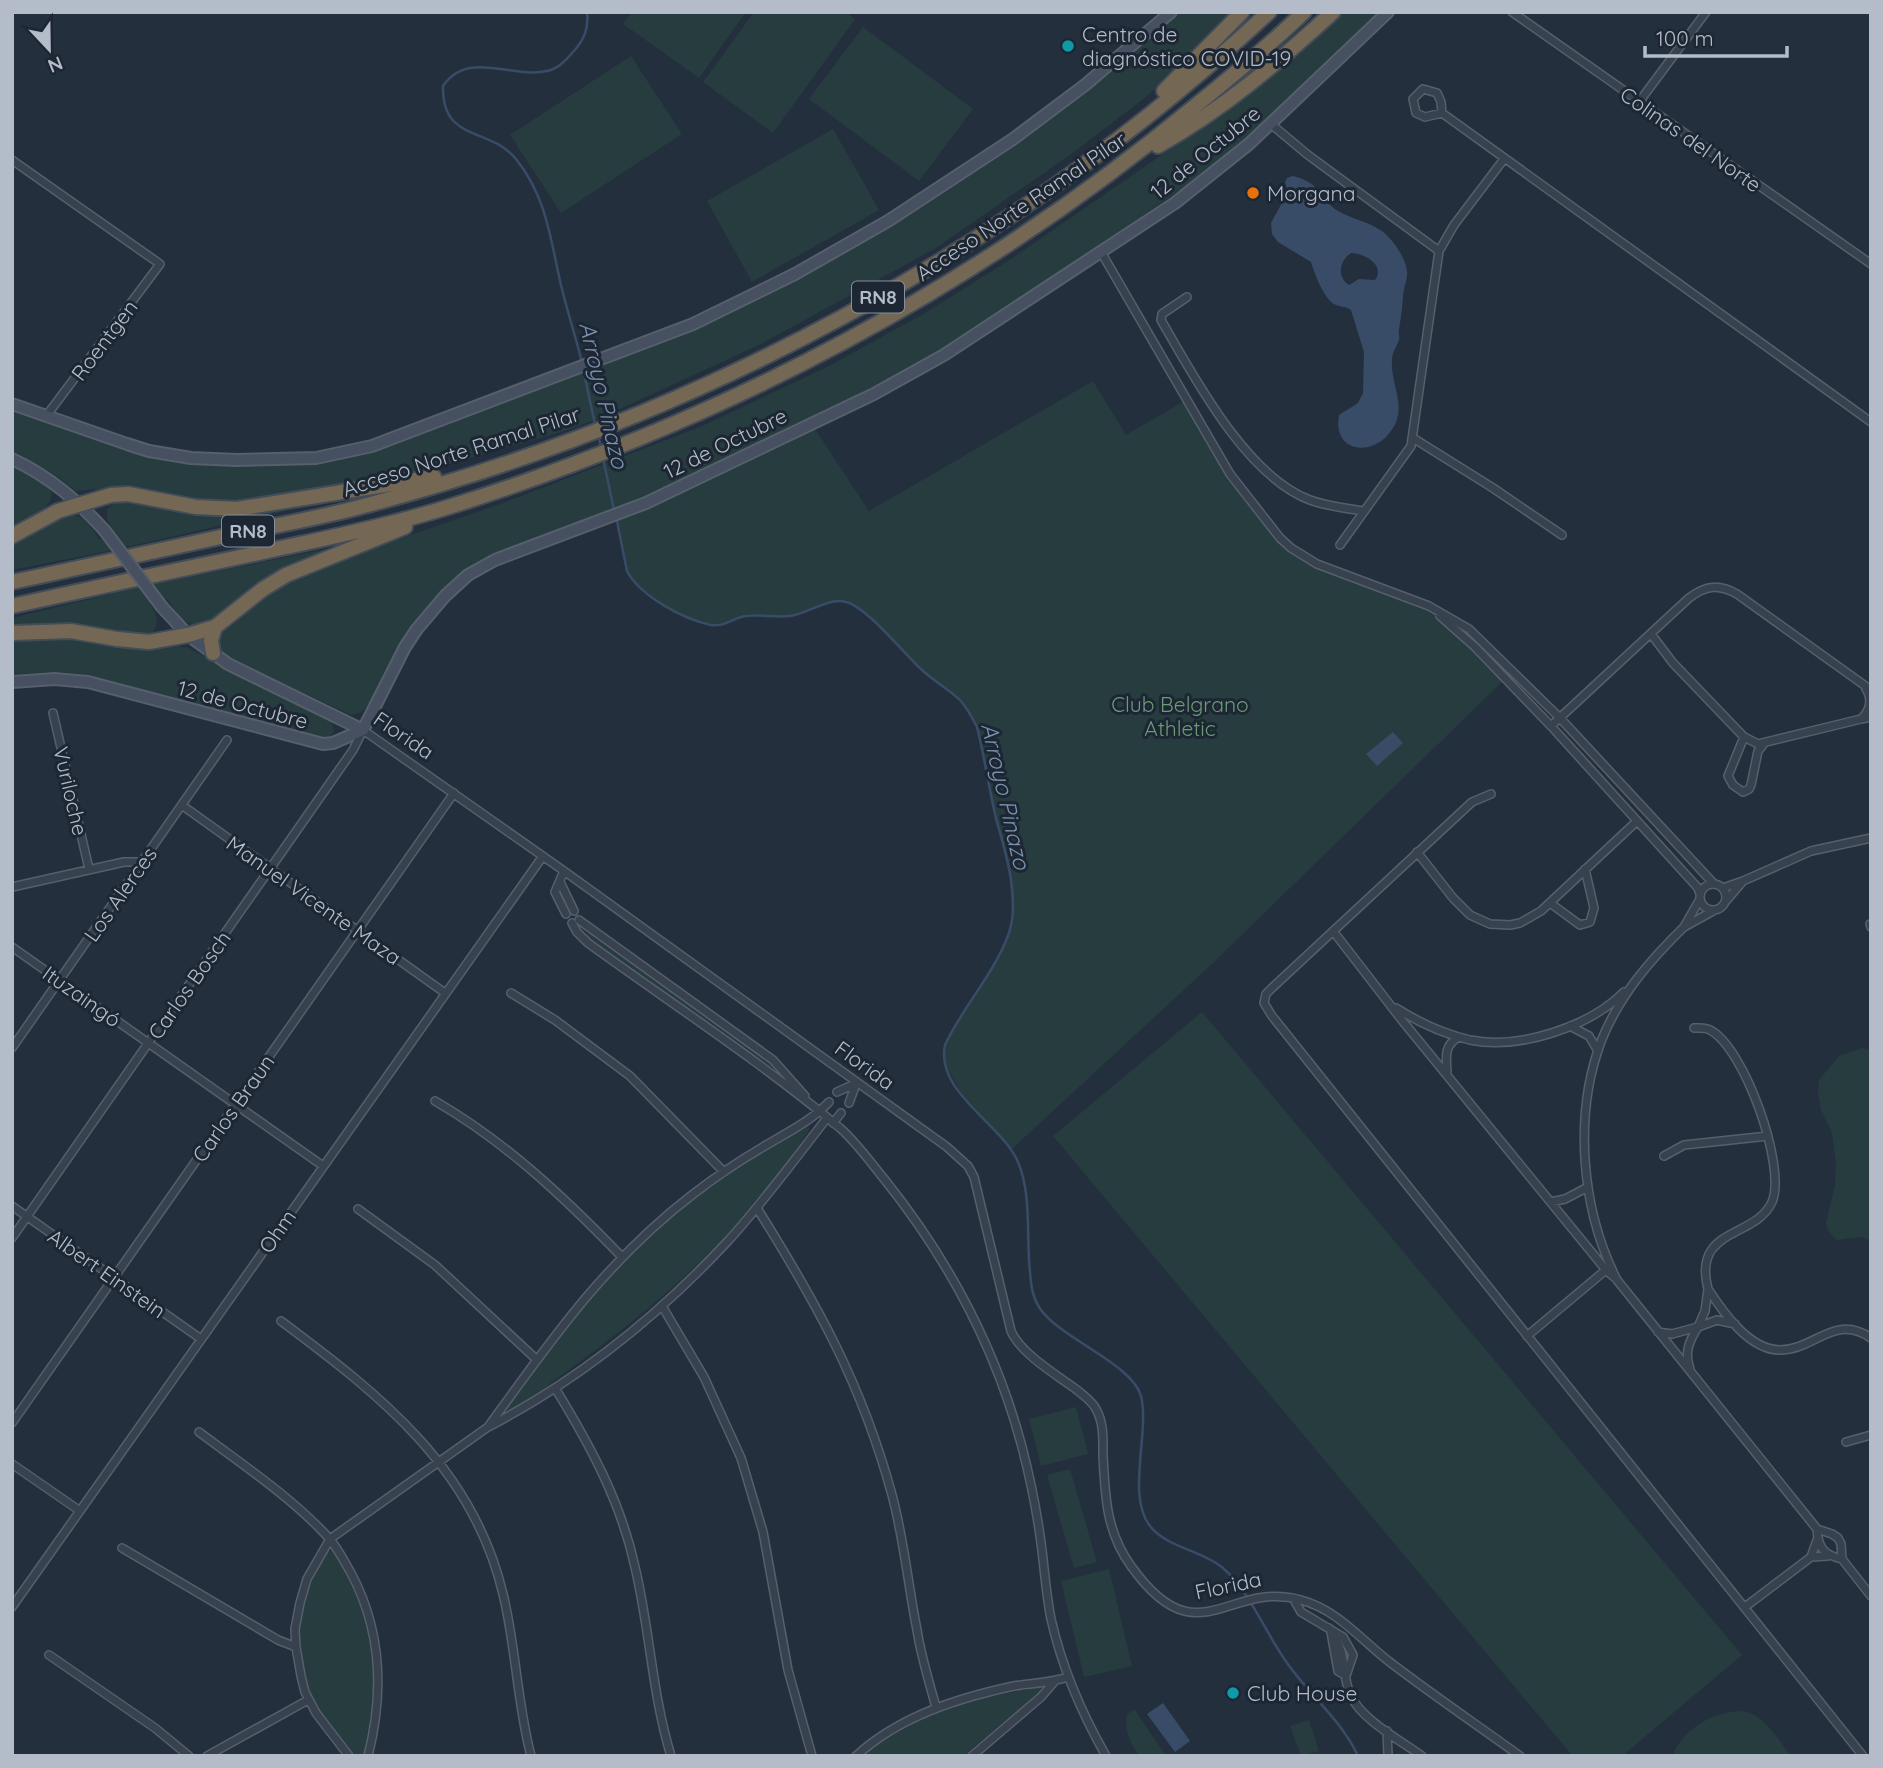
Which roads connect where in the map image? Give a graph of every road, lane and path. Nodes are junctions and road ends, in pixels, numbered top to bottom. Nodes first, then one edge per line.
1 (1171, 12) edge
2 (1242, 12) edge
3 (1269, 12) edge
4 (1304, 12) edge
5 (1333, 12) edge
6 (1388, 12) edge
7 (1512, 12) edge
8 (1706, 12) edge
9 (1639, 102) junction
10 (1442, 113) junction
11 (1271, 124) junction
12 (1115, 141) junction
13 (1504, 159) junction
14 (12, 160) edge
15 (1111, 173) junction
16 (1439, 251) junction
17 (1101, 252) junction
18 (1871, 264) edge
19 (1187, 297) dead end
20 (12, 404) edge
21 (47, 415) junction
22 (1871, 422) edge
23 (1413, 438) junction
24 (12, 459) edge
25 (480, 470) junction
26 (79, 503) junction
27 (458, 504) junction
28 (1362, 511) junction
29 (1562, 535) dead end
30 (12, 536) edge
31 (1340, 545) dead end
32 (12, 582) edge
33 (12, 606) edge
34 (1429, 606) junction
35 (215, 627) junction
36 (12, 633) edge
37 (1651, 634) junction
38 (188, 635) junction
39 (213, 653) junction
40 (12, 682) edge
41 (1867, 688) edge
42 (53, 713) dead end
43 (1560, 718) junction
44 (1871, 718) edge
45 (1861, 719) junction
46 (1551, 726) junction
47 (363, 730) junction
48 (1744, 737) junction
49 (228, 740) dead end
50 (1763, 745) junction
51 (454, 793) junction
52 (1491, 794) dead end
53 (183, 806) junction
54 (1636, 822) junction
55 (1871, 838) edge
56 (1417, 852) junction
57 (543, 856) junction
58 (141, 862) junction
59 (270, 868) junction
60 (89, 869) junction
61 (1585, 869) junction
62 (564, 871) junction
63 (1743, 881) junction
64 (1714, 884) junction
65 (12, 887) edge
66 (1723, 888) junction
67 (1700, 897) junction
68 (1725, 901) junction
69 (1549, 903) junction
70 (1714, 910) junction
71 (570, 913) dead end
72 (1684, 927) junction
73 (589, 928) junction
74 (357, 931) junction
75 (1333, 931) junction
76 (581, 938) junction
77 (12, 947) edge
78 (60, 980) junction
79 (1634, 981) junction
80 (445, 993) junction
81 (511, 993) dead end
82 (1391, 1004) junction
83 (1570, 1026) junction
84 (1694, 1028) dead end
85 (1459, 1037) junction
86 (149, 1043) junction
87 (12, 1048) edge
88 (1598, 1052) junction
89 (1447, 1072) junction
90 (857, 1083) junction
91 (837, 1092) dead end
92 (435, 1101) dead end
93 (829, 1102) dead end
94 (849, 1103) dead end
95 (236, 1104) junction
96 (817, 1110) junction
97 (841, 1113) dead end
98 (830, 1121) junction
99 (1768, 1136) junction
100 (1664, 1156) dead end
101 (323, 1166) junction
102 (724, 1172) junction
103 (1588, 1187) junction
104 (1550, 1202) junction
105 (12, 1206) edge
106 (757, 1208) junction
107 (358, 1209) dead end
108 (27, 1217) junction
109 (12, 1238) edge
110 (621, 1256) junction
111 (1608, 1267) junction
112 (114, 1278) junction
113 (1708, 1289) junction
114 (662, 1306) junction
115 (281, 1321) dead end
116 (1735, 1324) junction
117 (1698, 1327) junction
118 (1658, 1332) junction
119 (1527, 1336) junction
120 (1871, 1338) edge
121 (201, 1339) junction
122 (536, 1359) junction
123 (1691, 1373) junction
124 (555, 1388) junction
125 (12, 1423) edge
126 (488, 1427) junction
127 (199, 1432) dead end
128 (1871, 1435) edge
129 (1846, 1442) dead end
130 (440, 1461) junction
131 (12, 1464) edge
132 (80, 1511) junction
133 (1817, 1529) junction
134 (330, 1539) junction
135 (1817, 1539) junction
136 (122, 1548) dead end
137 (1828, 1556) junction
138 (1811, 1557) junction
139 (1842, 1559) junction
140 (1871, 1596) edge
141 (1293, 1598) junction
142 (12, 1607) edge
143 (1745, 1607) junction
144 (296, 1647) junction
145 (48, 1655) dead end
146 (1068, 1677) junction
147 (1054, 1682) junction
148 (308, 1700) junction
149 (936, 1707) junction
150 (1387, 1731) junction
151 (189, 1756) edge
152 (207, 1756) edge
153 (349, 1756) edge
154 (368, 1756) edge
155 (531, 1756) edge
156 (671, 1756) edge
157 (812, 1756) edge
158 (856, 1756) edge
159 (972, 1756) edge
160 (1106, 1756) edge
161 (1388, 1756) edge
162 (1422, 1756) edge
163 (1520, 1756) edge
164 (1863, 1756) edge

1 - 21 street
2 - 12 highway
3 - 12 highway, Acceso Norte Ramal Pilar / RN8
4 - 15 highway, Acceso Norte Ramal Pilar / RN8
5 - 15 highway
6 - 11 street, 12 de Octubre
7 - 9 street, Colinas del Norte
8 - 9 street
9 - 18 street, Colinas del Norte
10 - 10 street
10 - 13 street
11 - 16 street
11 - 17 street, 12 de Octubre
12 - 25 highway, Acceso Norte Ramal Pilar / RN8
13 - 16 street
13 - 22 street
14 - 21 street, Roentgen
15 - 27 highway, Acceso Norte Ramal Pilar / RN8
16 - 23 street
17 - 34 street
17 - 47 street, 12 de Octubre
19 - 28 street
20 - 21 street
23 - 28 street
23 - 29 street
24 - 26 street, Florida
25 - 26 highway
25 - 32 highway, Acceso Norte Ramal Pilar / RN8
26 - 30 highway
26 - 38 street, Florida, bridge
27 - 33 highway, Acceso Norte Ramal Pilar / RN8
27 - 35 highway
28 - 31 street
34 - 43 street
34 - 46 street
35 - 38 highway
35 - 39 highway
36 - 38 highway
37 - 41 street
37 - 43 street
37 - 48 street
38 - 39 street, Florida
39 - 47 street, Florida
40 - 47 street, 12 de Octubre
41 - 45 street
42 - 60 street, Vuriloche
43 - 46 street
43 - 64 street
44 - 45 street
45 - 50 street
46 - 54 street
47 - 51 street, Florida
47 - 59 street, Carlos Bosch
48 - 50 street
48 - 50 street
49 - 53 street, Los Alerces
51 - 57 street, Florida
51 - 74 street, Carlos Braun
52 - 56 street
53 - 58 street, Los Alerces
53 - 59 street, Manuel Vicente Maza
54 - 61 street
54 - 67 street
55 - 63 street
56 - 69 street
56 - 75 street
57 - 62 street, Florida
57 - 80 street, Ohm
58 - 60 street
58 - 78 street, Los Alerces
59 - 74 street, Manuel Vicente Maza
59 - 86 street, Carlos Bosch
60 - 65 street
61 - 69 street
61 - 69 street
62 - 71 street
62 - 90 street, Florida
63 - 66 street
63 - 68 street
64 - 66 street
64 - 67 street
66 - 68 street
67 - 70 street
67 - 72 street
68 - 70 street
70 - 72 street
72 - 79 street
73 - 76 street
73 - 76 street
73 - 96 street
74 - 80 street, Manuel Vicente Maza
74 - 95 street, Carlos Braun
75 - 82 street
75 - 119 street
76 - 96 street
77 - 78 street, Ituzaingó
78 - 86 street, Ituzaingó
78 - 87 street, Los Alerces
79 - 83 street
79 - 88 street
80 - 101 street, Ohm
81 - 102 street
82 - 85 street
82 - 89 street
83 - 85 street
83 - 88 street
84 - 99 street
85 - 89 street
86 - 95 street, Ituzaingó
86 - 108 street, Carlos Bosch
88 - 103 street
89 - 104 street
90 - 91 street
90 - 94 street
90 - 141 street, Florida
92 - 110 street
93 - 96 street
95 - 101 street, Ituzaingó
95 - 112 street, Carlos Braun
96 - 98 street
96 - 102 street
97 - 98 street
98 - 106 street
98 - 146 street
99 - 100 street
99 - 113 street
101 - 121 street, Ohm
102 - 110 street
103 - 104 street
103 - 111 street
104 - 111 street
105 - 108 street, Albert Einstein
106 - 114 street
106 - 149 street
107 - 122 street
108 - 109 street, Carlos Bosch
108 - 112 street, Albert Einstein
110 - 122 street
111 - 118 street
111 - 119 street
112 - 121 street, Albert Einstein
112 - 125 street, Carlos Braun
113 - 116 street
113 - 117 street
114 - 124 street
114 - 157 street
115 - 130 street
116 - 117 street
116 - 120 street
117 - 118 street
117 - 123 street
118 - 123 street
119 - 143 street
121 - 132 street, Ohm
122 - 126 street
123 - 133 street
124 - 126 street
124 - 156 street
126 - 130 street
127 - 134 street
128 - 129 street
130 - 134 street
130 - 155 street
131 - 132 street
132 - 142 street, Ohm
133 - 135 street
133 - 139 street
134 - 144 street
134 - 154 street
135 - 137 street
135 - 138 street
136 - 144 street
137 - 138 street
137 - 139 street
138 - 143 street
139 - 140 street
141 - 150 street
141 - 163 street, Florida
143 - 164 street
144 - 148 street
145 - 151 street
146 - 147 street
146 - 160 street
147 - 149 street
147 - 159 street
148 - 152 street
148 - 153 street
149 - 158 street
150 - 161 street
150 - 162 street

